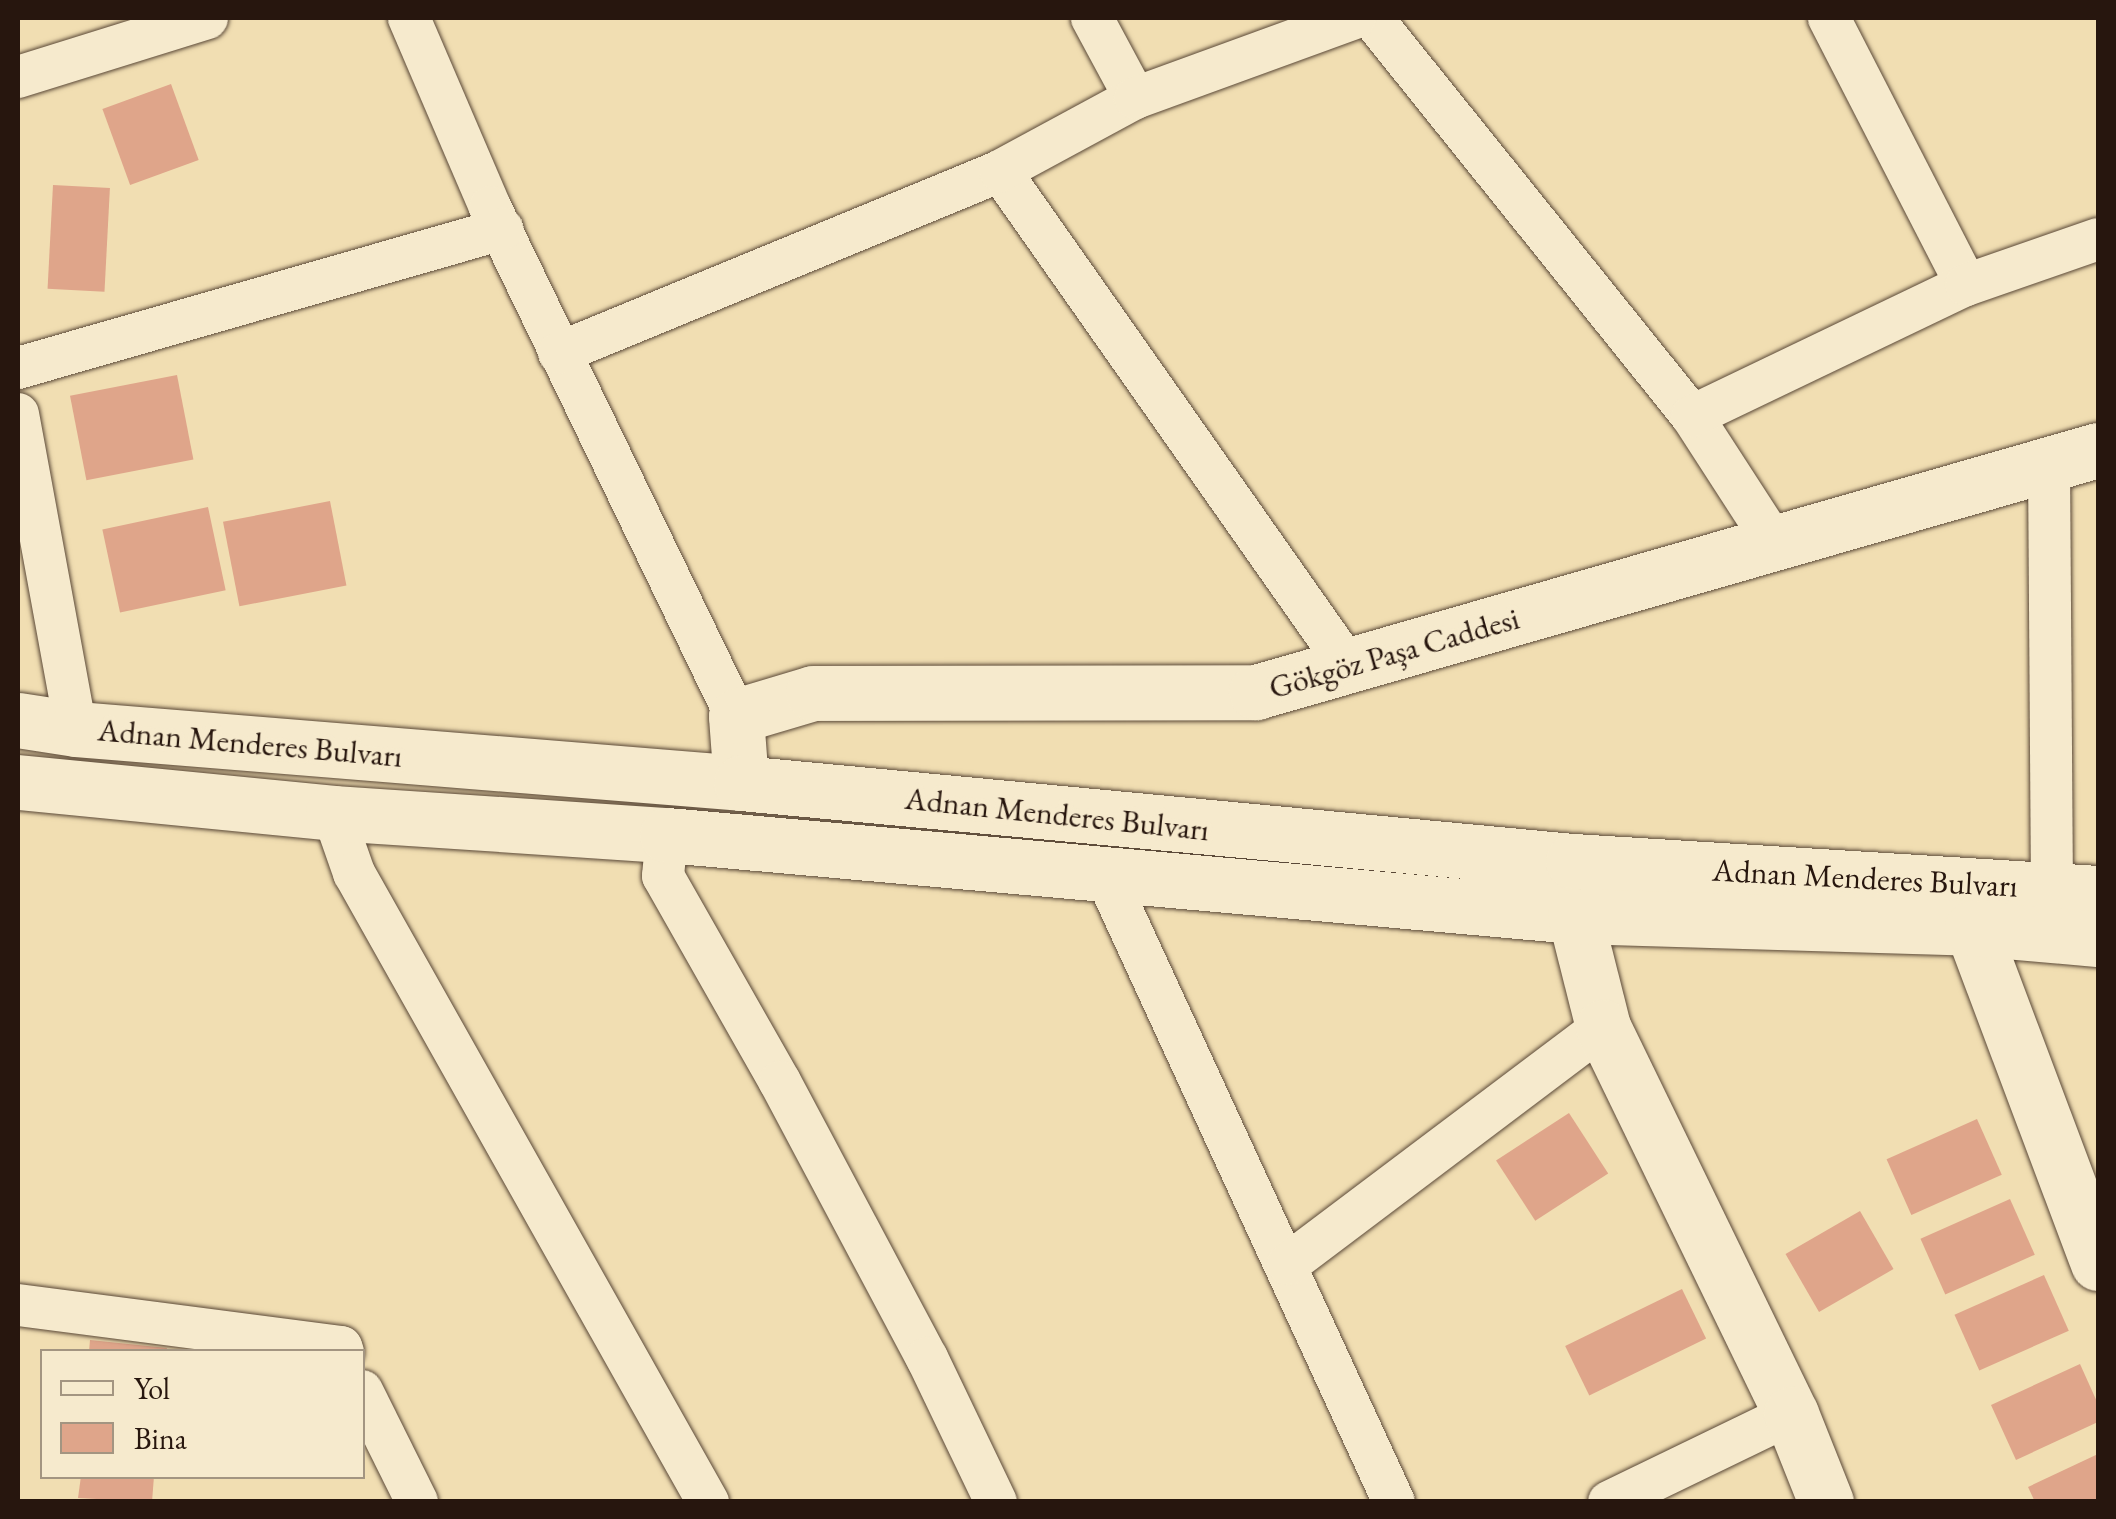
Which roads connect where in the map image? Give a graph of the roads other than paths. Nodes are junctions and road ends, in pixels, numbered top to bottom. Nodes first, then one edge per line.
1 (207, 18) edge
2 (409, 18) edge
3 (1092, 18) edge
4 (1354, 18) edge
5 (1372, 18) edge
6 (1828, 18) edge
7 (18, 77) edge
8 (1135, 98) junction
9 (1000, 172) junction
10 (502, 229) junction
11 (2098, 239) edge
12 (1966, 285) junction
13 (559, 352) junction
14 (18, 368) edge
15 (18, 414) edge
16 (1692, 416) junction
17 (2074, 456) edge
18 (1776, 546) junction
19 (1348, 666) junction
20 (736, 716) junction
21 (18, 720) edge
22 (76, 729) junction
23 (18, 782) edge
24 (741, 783) junction
25 (333, 812) junction
26 (666, 836) junction
27 (1105, 874) junction
28 (2076, 891) edge
29 (1574, 916) junction
30 (1972, 928) junction
31 (2098, 939) edge
32 (1602, 1027) junction
33 (2098, 1263) edge
34 (1288, 1264) junction
35 (18, 1305) edge
36 (342, 1349) edge
37 (365, 1397) edge
38 (1790, 1414) junction
39 (417, 1502) edge
40 (708, 1502) edge
41 (996, 1502) edge
42 (1394, 1502) edge
43 (1609, 1502) edge
44 (1826, 1502) edge

1 - 7 street
2 - 10 street
3 - 8 street
4 - 8 street
5 - 16 street
6 - 12 street
8 - 9 street
9 - 13 street
9 - 19 street
10 - 13 street
10 - 14 street
11 - 12 street
12 - 16 street
13 - 20 street
15 - 22 street
16 - 18 street
17 - 18 main road, Gökgöz Paşa Caddesi
17 - 28 street
18 - 19 main road, Gökgöz Paşa Caddesi
19 - 20 main road, Gökgöz Paşa Caddesi
20 - 24 main road
21 - 22 main road, Adnan Menderes Bulvarı
22 - 24 main road, Adnan Menderes Bulvarı
23 - 25 main road, Adnan Menderes Bulvarı
24 - 28 main road, Adnan Menderes Bulvarı
25 - 26 main road, Adnan Menderes Bulvarı
25 - 40 street
26 - 27 main road, Adnan Menderes Bulvarı
26 - 41 street
27 - 29 main road, Adnan Menderes Bulvarı
27 - 34 street
29 - 30 main road, Adnan Menderes Bulvarı
29 - 32 main road
30 - 31 main road, Adnan Menderes Bulvarı
30 - 33 main road
32 - 34 street
32 - 38 main road
34 - 42 street
35 - 36 street
37 - 39 street
38 - 43 street
38 - 44 main road

